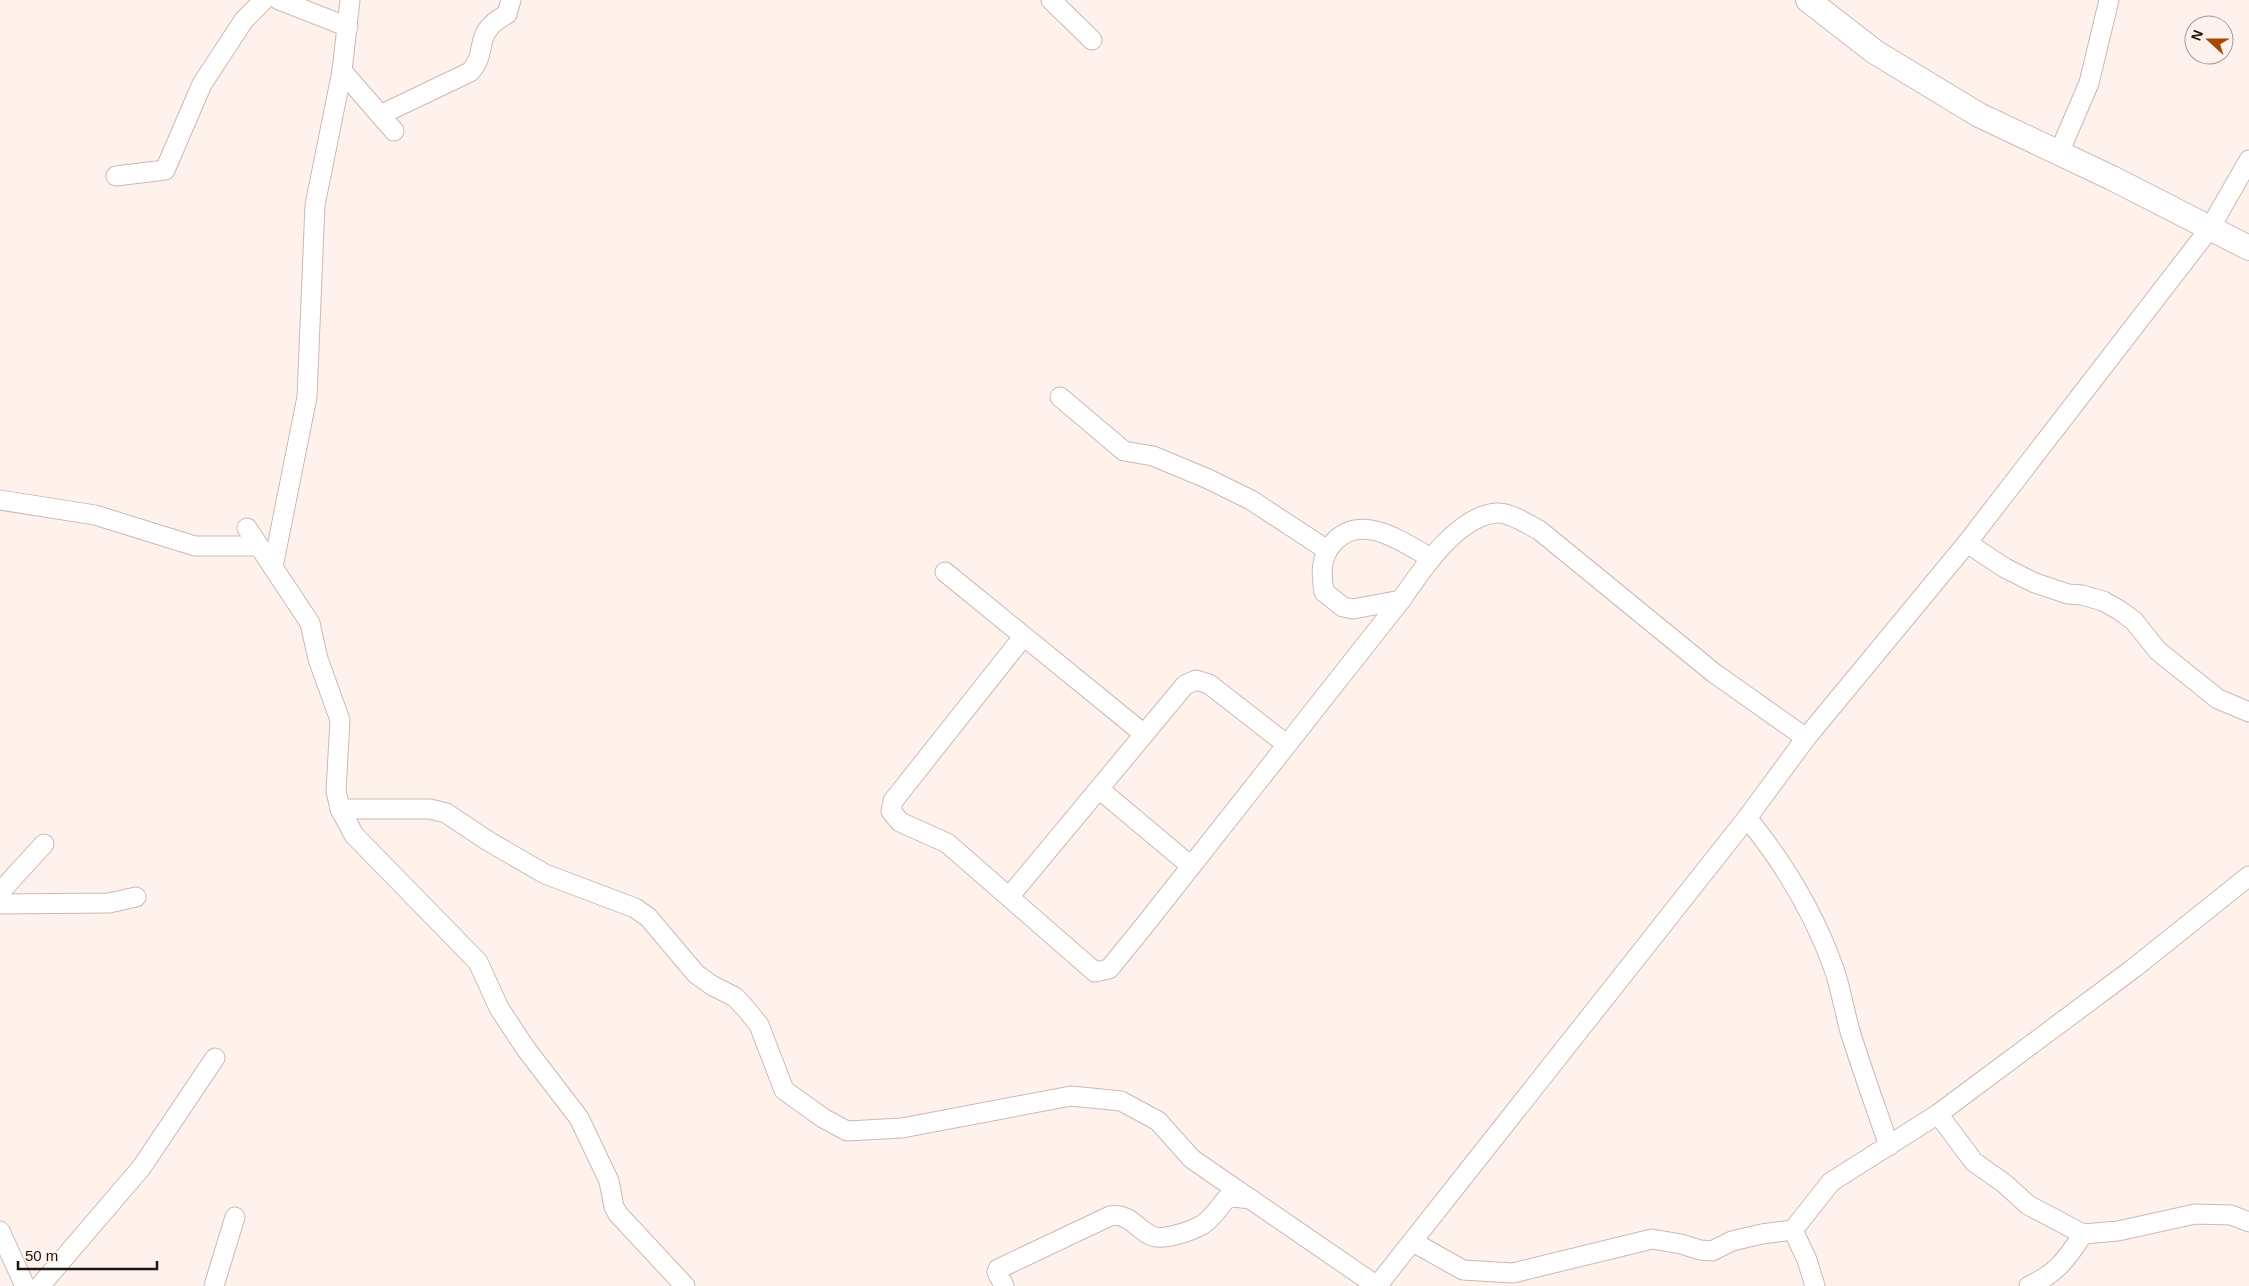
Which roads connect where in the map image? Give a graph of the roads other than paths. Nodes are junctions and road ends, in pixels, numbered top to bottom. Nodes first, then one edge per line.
1 (264, 0) edge
2 (279, 0) edge
3 (350, 0) edge
4 (511, 0) edge
5 (1051, 0) edge
6 (1808, 0) edge
7 (2109, 0) edge
8 (348, 27) junction
9 (1092, 40) dead end
10 (342, 71) junction
11 (380, 114) junction
12 (394, 131) dead end
13 (2059, 153) junction
14 (2249, 160) edge
15 (116, 176) dead end
16 (2210, 228) junction
17 (2249, 248) edge
18 (1060, 397) dead end
19 (0, 500) edge
20 (247, 528) dead end
21 (1967, 543) junction
22 (259, 546) junction
23 (1327, 550) junction
24 (1431, 558) junction
25 (273, 567) junction
26 (945, 572) dead end
27 (1401, 600) junction
28 (1023, 637) junction
29 (2249, 712) edge
30 (1144, 734) junction
31 (1806, 738) junction
32 (1286, 744) junction
33 (1099, 790) junction
34 (340, 809) junction
35 (1748, 818) junction
36 (44, 844) dead end
37 (1191, 866) junction
38 (2249, 876) edge
39 (0, 892) edge
40 (136, 897) dead end
41 (1009, 897) junction
42 (0, 904) edge
43 (215, 1058) dead end
44 (1938, 1114) junction
45 (1889, 1146) junction
46 (1252, 1200) junction
47 (235, 1217) dead end
48 (2249, 1222) edge
49 (1793, 1230) junction
50 (0, 1232) edge
51 (2084, 1234) junction
52 (1414, 1242) junction
53 (24, 1286) edge
54 (40, 1286) edge
55 (214, 1286) edge
56 (684, 1286) edge
57 (1004, 1286) edge
58 (1377, 1286) edge
59 (1815, 1286) edge
60 (2028, 1286) edge

1 - 15 street
2 - 8 street
3 - 8 street
4 - 11 street
5 - 9 street
6 - 13 main road
7 - 13 street
8 - 10 street
10 - 11 street
10 - 25 street
11 - 12 street
13 - 16 main road
14 - 16 street
16 - 17 main road
16 - 21 street
18 - 23 street
19 - 22 street
20 - 22 street
21 - 29 street
21 - 31 street
22 - 25 street
23 - 24 street
23 - 27 street
24 - 27 street
24 - 31 street
25 - 34 street
26 - 28 street
27 - 32 street
28 - 30 street
28 - 41 street
30 - 32 street
30 - 33 street
31 - 35 street
32 - 37 street
33 - 37 street
33 - 41 street
34 - 46 street
34 - 56 street
35 - 45 street
35 - 52 street
36 - 39 street
37 - 41 street
38 - 44 street
40 - 42 street
43 - 54 street
44 - 45 street
44 - 51 street
45 - 49 street
46 - 57 street
46 - 58 street
47 - 55 street
48 - 51 street
49 - 52 street
49 - 59 street
50 - 53 street
51 - 60 street
52 - 58 street

